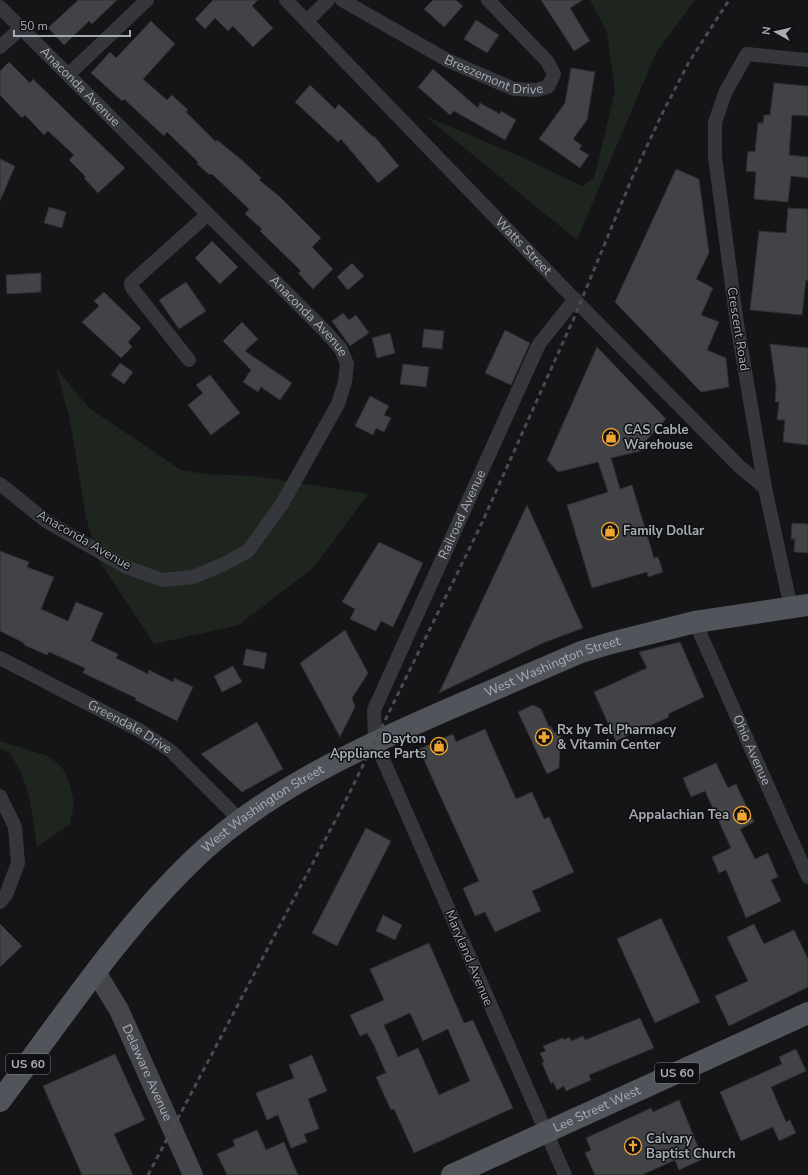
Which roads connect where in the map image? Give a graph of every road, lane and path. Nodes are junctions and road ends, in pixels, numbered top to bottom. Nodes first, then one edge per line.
1 (147, 0) edge
2 (286, 0) edge
3 (328, 0) edge
4 (342, 0) edge
5 (488, 0) edge
6 (0, 6) edge
7 (307, 21) junction
8 (22, 27) junction
9 (0, 47) edge
10 (808, 60) edge
11 (69, 74) junction
12 (208, 214) junction
13 (575, 299) junction
14 (189, 360) dead end
15 (0, 484) edge
16 (765, 488) junction
17 (799, 606) edge
18 (695, 622) junction
19 (0, 658) edge
20 (375, 741) junction
21 (0, 796) edge
22 (240, 820) junction
23 (808, 877) edge
24 (0, 902) edge
25 (96, 972) junction
26 (808, 1013) edge
27 (0, 1101) edge
28 (545, 1133) junction
29 (193, 1175) edge
30 (452, 1175) edge
31 (565, 1175) edge

1 - 11 street
2 - 7 street, Watts Street
3 - 7 street
4 - 5 street, Breezemont Drive
6 - 8 street, Anaconda Avenue
7 - 13 street, Watts Street
8 - 9 street
8 - 11 street, Anaconda Avenue
10 - 16 street, Crescent Road
11 - 12 street, Anaconda Avenue
12 - 14 street
12 - 15 street, Anaconda Avenue
13 - 16 street, Watts Street
13 - 20 street, Railroad Avenue
16 - 17 street, Crescent Road
17 - 18 main road, West Washington Street / US 60
18 - 20 main road, West Washington Street / US 60
18 - 23 street, Ohio Avenue
19 - 22 street, Greendale Drive
20 - 22 main road, West Washington Street / US 60
20 - 28 street, Maryland Avenue
21 - 24 street
22 - 25 main road, West Washington Street / US 60
25 - 27 main road, West Washington Street / US 60
25 - 29 main road, Delaware Avenue
26 - 28 main road, Lee Street West / US 60
28 - 30 main road, Lee Street West / US 60
28 - 31 street, Maryland Avenue

